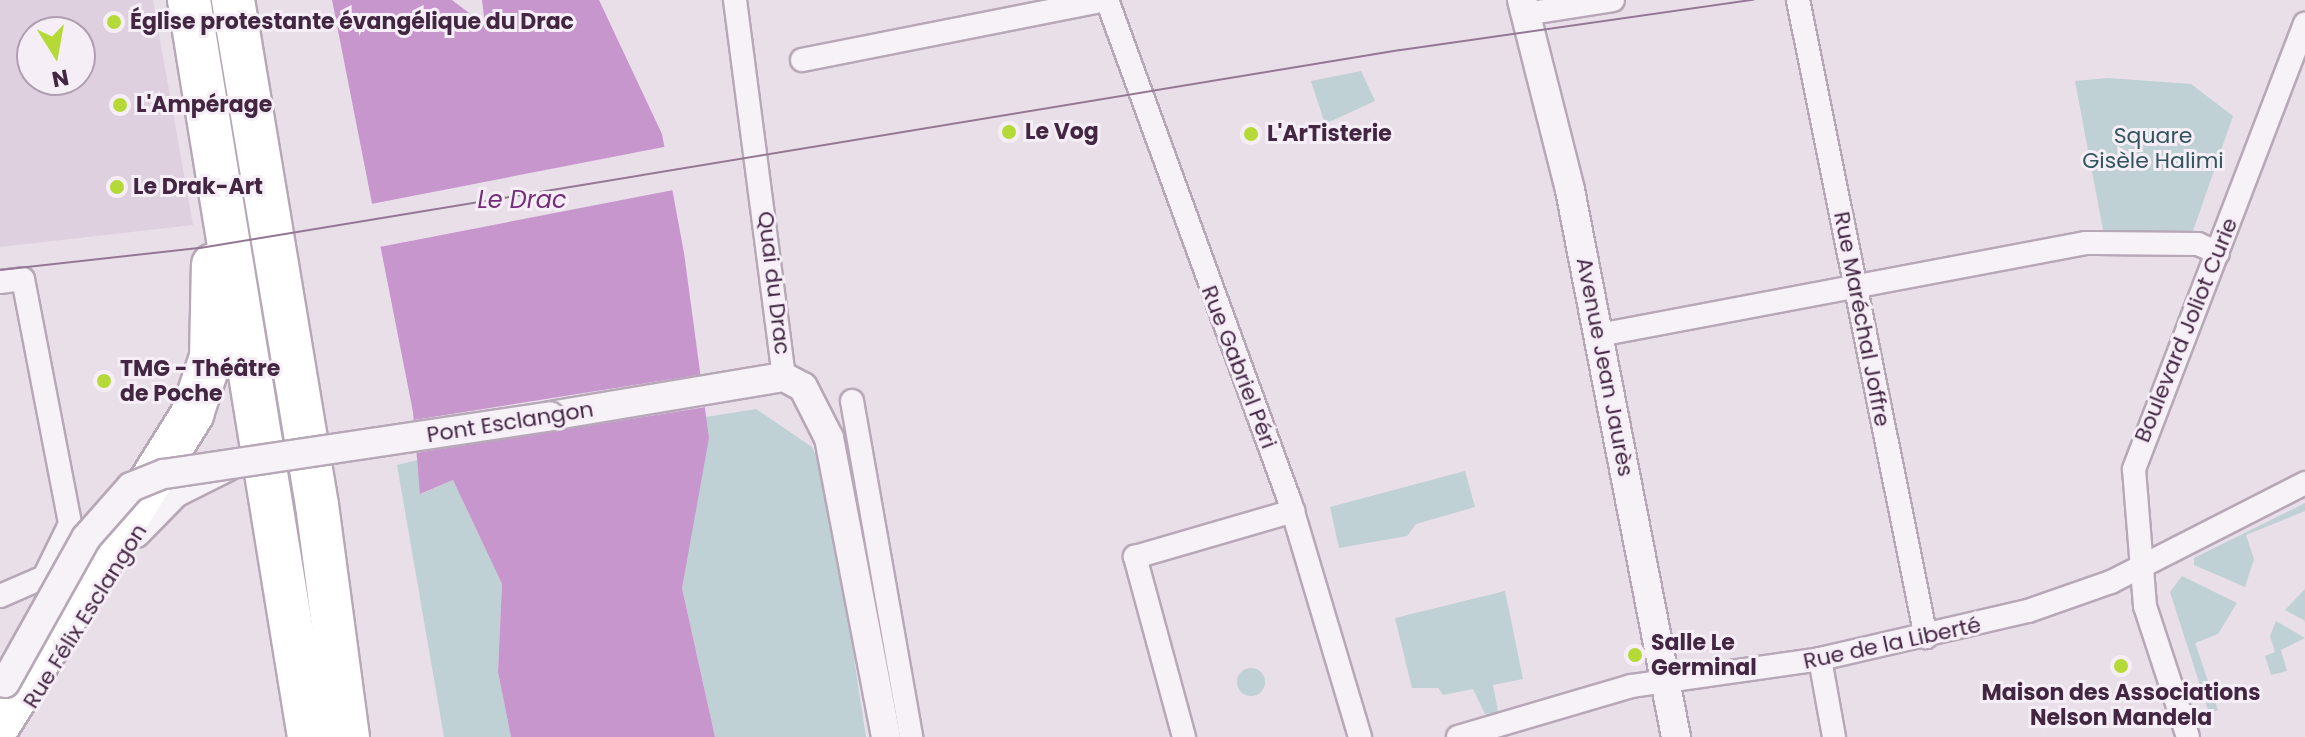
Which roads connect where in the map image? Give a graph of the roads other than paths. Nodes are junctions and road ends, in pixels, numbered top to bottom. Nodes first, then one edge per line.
1 (189, 0) edge
2 (233, 0) edge
3 (735, 0) edge
4 (1106, 0) edge
5 (1613, 0) edge
6 (1798, 0) edge
7 (1523, 7) edge
8 (2305, 24) edge
9 (802, 60) dead end
10 (207, 105) junction
11 (2218, 253) junction
12 (0, 282) edge
13 (1855, 285) junction
14 (1599, 335) junction
15 (784, 377) junction
16 (852, 401) dead end
17 (236, 463) junction
18 (2305, 483) edge
19 (317, 505) junction
20 (1293, 511) junction
21 (2137, 567) junction
22 (0, 596) edge
23 (1926, 637) junction
24 (1820, 659) junction
25 (1667, 683) junction
26 (2, 700) edge
27 (8, 737) edge
28 (309, 737) edge
29 (348, 737) edge
30 (374, 737) edge
31 (886, 737) edge
32 (911, 737) edge
33 (1184, 737) edge
34 (1360, 737) edge
35 (1458, 737) edge
36 (1676, 737) edge
37 (1834, 737) edge
38 (2188, 737) edge

1 - 10 highway
2 - 19 highway
3 - 15 street, Quai du Drac
4 - 9 street
4 - 20 street, Rue Gabriel Péri
5 - 7 street
6 - 13 street, Rue Maréchal Joffre
7 - 14 street, Avenue Jean Jaurès
8 - 11 street, Boulevard Joliot Curie
10 - 26 highway
10 - 28 highway
11 - 13 street
11 - 21 street, Boulevard Joliot Curie
12 - 22 street
13 - 14 street
13 - 23 street, Rue Maréchal Joffre
14 - 25 street, Avenue Jean Jaurès
15 - 17 street, Pont Esclangon, bridge
15 - 31 street, Quai du Drac
16 - 32 street
17 - 26 street, Rue Félix Esclangon, bridge
17 - 27 street, Rue Félix Esclangon, bridge
18 - 21 street, Rue de la Liberté
19 - 29 highway
19 - 30 highway
20 - 33 street
20 - 34 street, Rue Gabriel Péri
21 - 23 street, Rue de la Liberté
21 - 38 street, Boulevard Joliot Curie
23 - 24 street, Rue de la Liberté
24 - 25 street, Rue de la Liberté
24 - 37 street
25 - 35 street, Rue de la Liberté
25 - 36 street, Avenue Jean Jaurès

